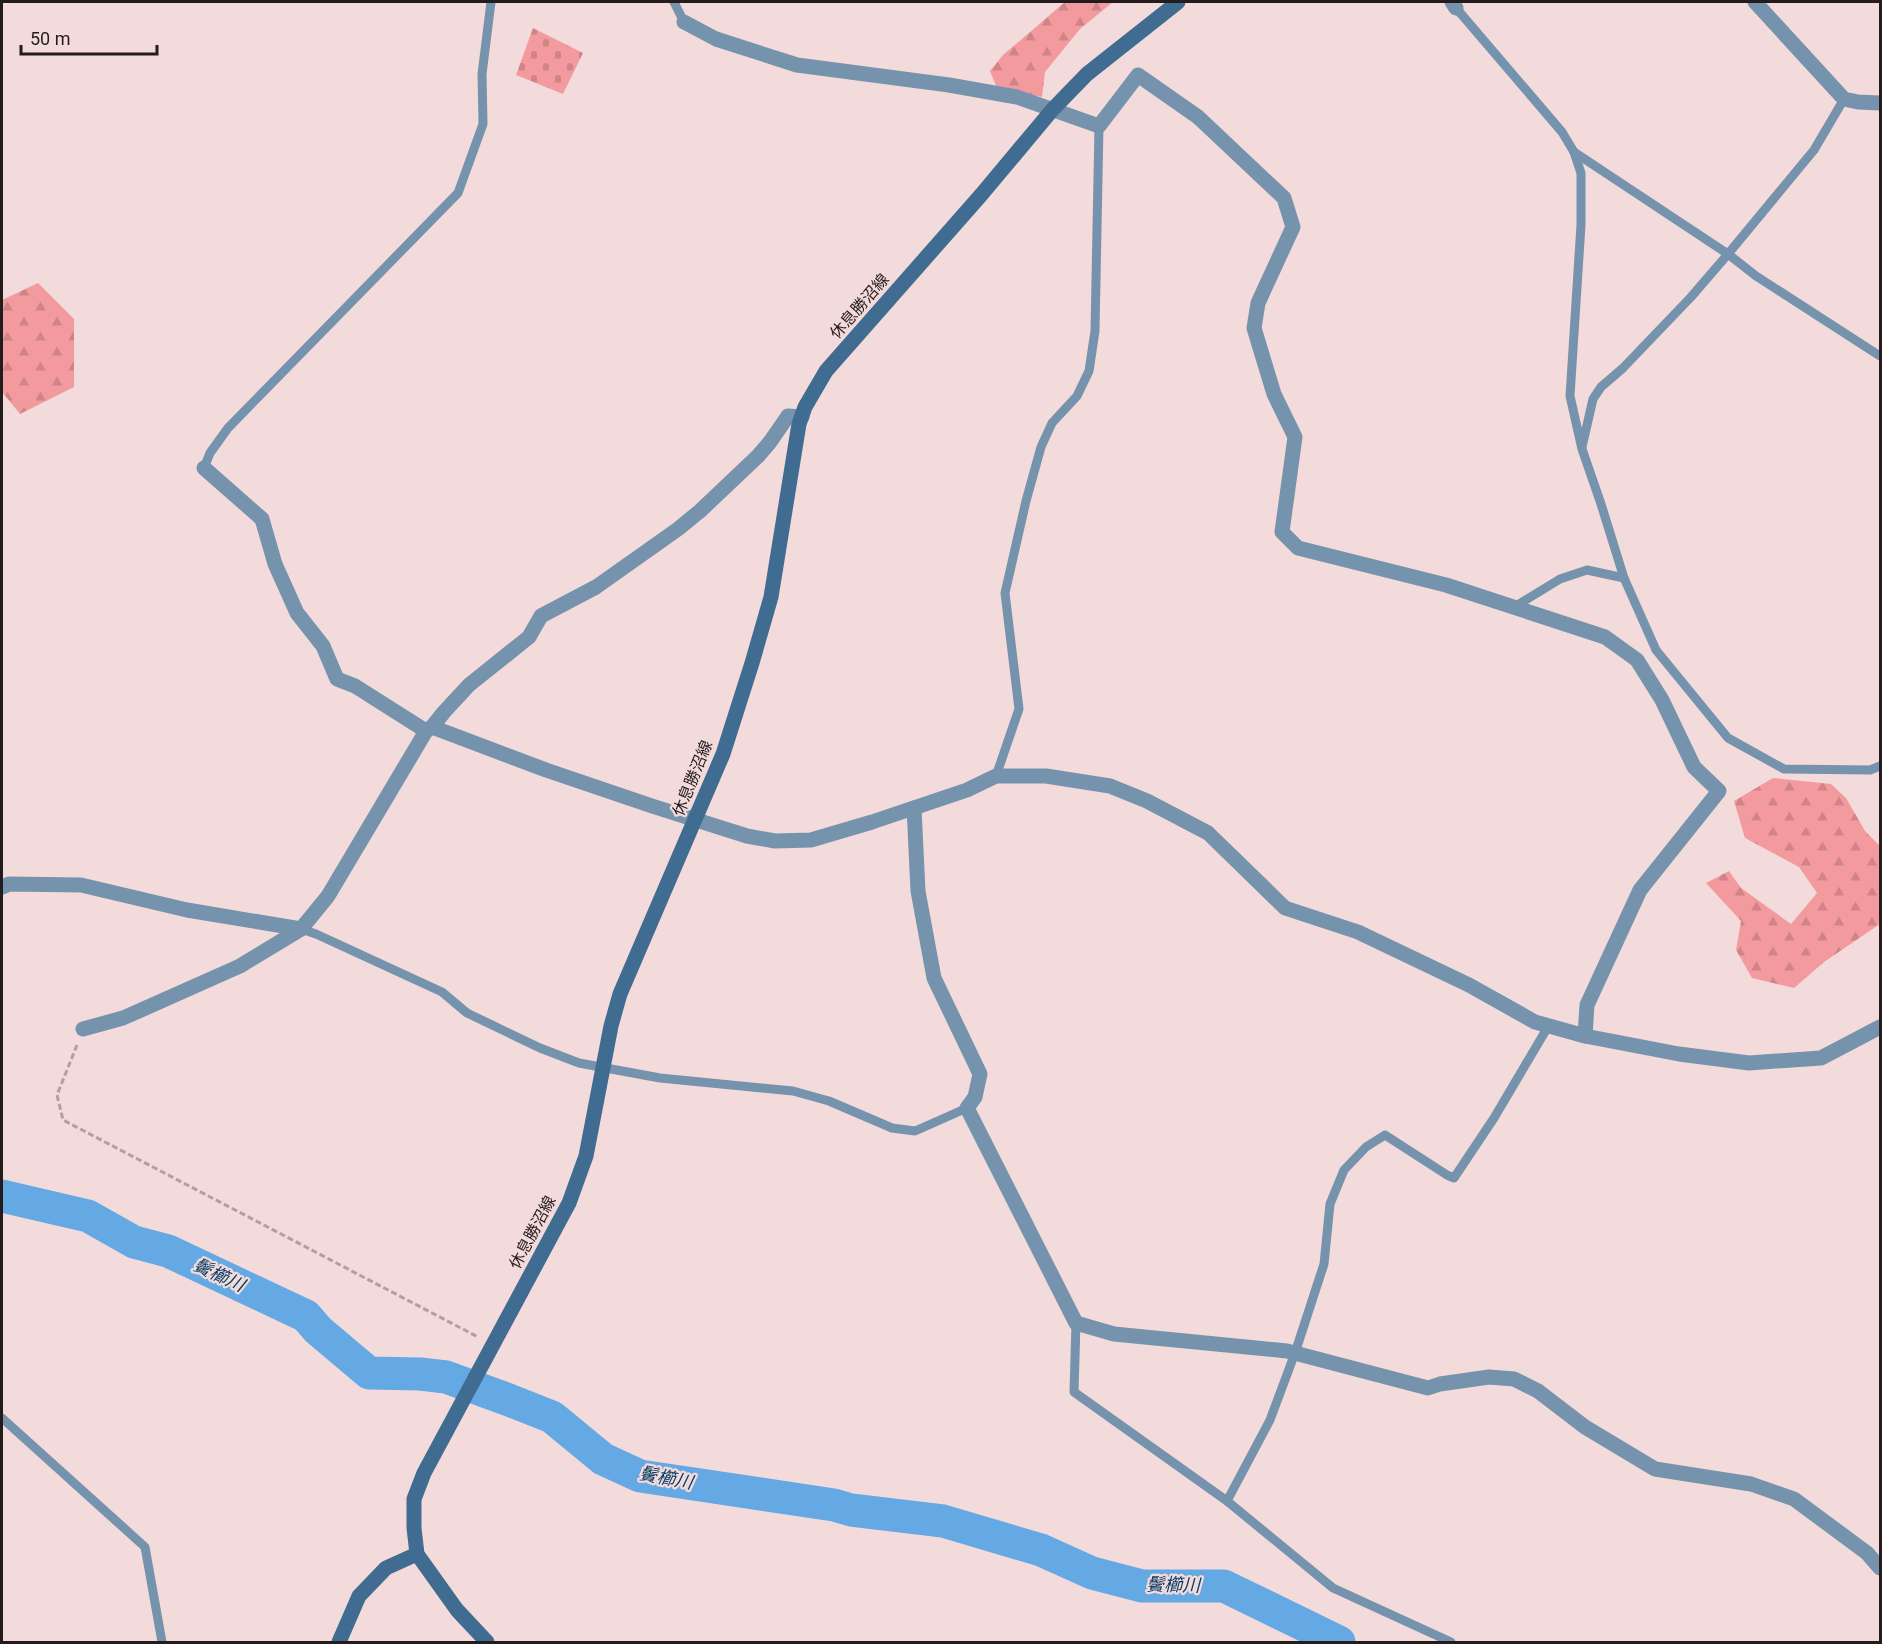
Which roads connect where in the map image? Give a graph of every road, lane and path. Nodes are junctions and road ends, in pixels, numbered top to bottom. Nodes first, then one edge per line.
1 (491, 2) edge
2 (674, 2) edge
3 (1178, 2) edge
4 (1755, 2) edge
5 (1454, 5) edge
6 (684, 21) joint
7 (1844, 99) junction
8 (1881, 103) edge
9 (1053, 109) junction
10 (1100, 126) junction
11 (1574, 152) junction
12 (1728, 254) junction
13 (1881, 356) edge
14 (802, 417) junction
15 (1582, 449) junction
16 (204, 468) joint
17 (1624, 579) junction
18 (1514, 607) junction
19 (429, 729) junction
20 (1881, 765) edge
21 (996, 776) junction
22 (914, 808) junction
23 (695, 820) junction
24 (2, 887) edge
25 (301, 929) junction
26 (1549, 1024) junction
27 (1881, 1028) edge
28 (83, 1029) joint
29 (1585, 1036) junction
30 (604, 1068) junction
31 (967, 1108) junction
32 (1076, 1323) junction
33 (490, 1348) junction
34 (1295, 1353) junction
35 (2, 1418) edge
36 (1227, 1501) junction
37 (417, 1554) junction
38 (1881, 1568) edge
39 (162, 1642) edge
40 (339, 1642) edge
41 (487, 1642) edge
42 (1451, 1642) edge

1 - 16 lane
2 - 6 lane
3 - 9 main road, 休息勝沼線
4 - 7 street
5 - 11 lane
6 - 9 street
7 - 8 street
7 - 12 lane
9 - 10 street
9 - 14 main road, 休息勝沼線
10 - 18 street
10 - 21 lane
11 - 12 lane
11 - 15 lane
12 - 13 lane
12 - 15 lane
14 - 19 street
14 - 23 main road, 休息勝沼線
15 - 17 lane
16 - 19 street
17 - 18 lane
17 - 20 lane
18 - 29 street
19 - 23 street
19 - 25 street
21 - 22 street
21 - 26 street
22 - 23 street
22 - 31 street
23 - 30 main road, 休息勝沼線
24 - 25 street
25 - 28 street
25 - 30 lane
26 - 29 street
26 - 34 lane
27 - 29 street
28 - 33 path
30 - 31 lane
30 - 33 main road, 休息勝沼線
31 - 32 street
32 - 34 street
32 - 36 lane
33 - 37 main road, 休息勝沼線
34 - 36 lane
34 - 38 street
35 - 39 lane
36 - 42 lane
37 - 40 main road
37 - 41 main road, 休息勝沼線

